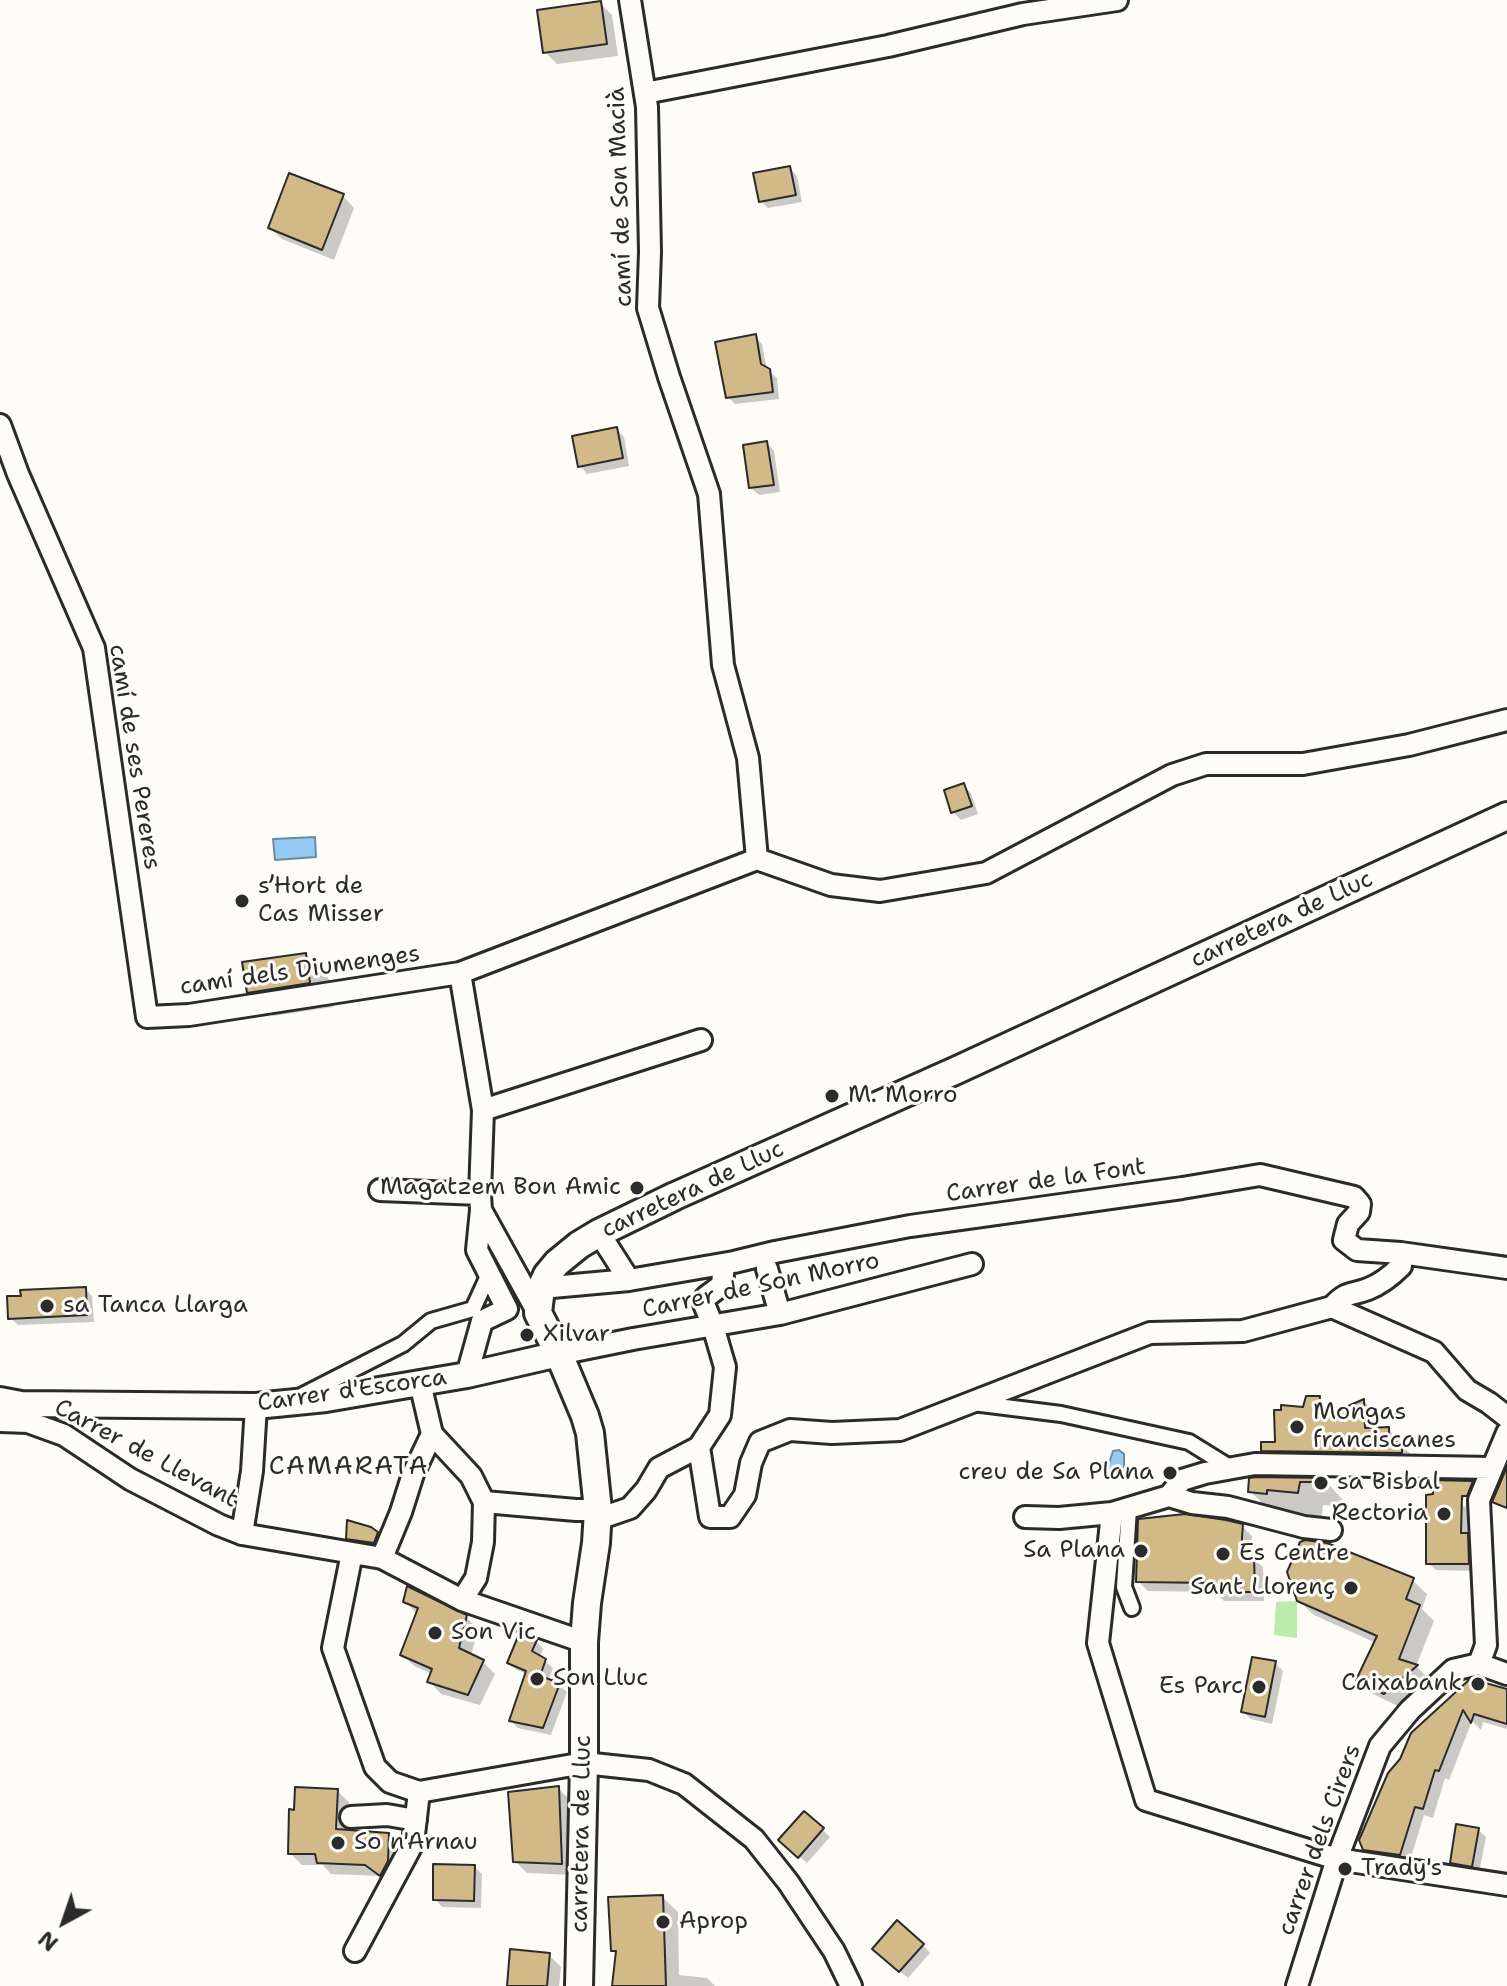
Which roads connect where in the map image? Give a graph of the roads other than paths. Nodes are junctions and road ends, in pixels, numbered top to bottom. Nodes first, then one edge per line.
1 (630, 0) edge
2 (1117, 0) edge
3 (645, 93) junction
4 (0, 425) edge
5 (1507, 720) edge
6 (1507, 816) edge
7 (757, 859) junction
8 (460, 973) junction
9 (147, 1017) joint
10 (701, 1040) dead end
11 (483, 1110) junction
12 (380, 1190) dead end
13 (480, 1202) junction
14 (599, 1233) junction
15 (1401, 1253) junction
16 (724, 1264) junction
17 (972, 1264) dead end
18 (1507, 1268) edge
19 (767, 1269) dead end
20 (489, 1274) junction
21 (629, 1280) junction
22 (539, 1300) junction
23 (1332, 1307) junction
24 (780, 1314) junction
25 (713, 1326) junction
26 (559, 1354) junction
27 (467, 1375) junction
28 (420, 1383) junction
29 (0, 1400) edge
30 (287, 1402) junction
31 (969, 1403) junction
32 (256, 1406) junction
33 (1507, 1417) edge
34 (0, 1421) edge
35 (1507, 1433) edge
36 (432, 1434) junction
37 (699, 1447) junction
38 (1231, 1468) junction
39 (1492, 1468) junction
40 (1169, 1496) junction
41 (484, 1502) junction
42 (1120, 1511) junction
43 (598, 1515) junction
44 (1025, 1517) dead end
45 (1331, 1530) dead end
46 (242, 1534) junction
47 (352, 1553) junction
48 (382, 1558) junction
49 (462, 1600) junction
50 (1132, 1608) dead end
51 (584, 1642) junction
52 (1482, 1654) junction
53 (1507, 1674) edge
54 (584, 1763) junction
55 (419, 1792) junction
56 (351, 1817) dead end
57 (416, 1820) junction
58 (1337, 1859) junction
59 (1507, 1885) edge
60 (355, 1951) dead end
61 (579, 1986) edge
62 (851, 1986) edge
63 (1297, 1986) edge

1 - 3 street, camí de Son Macià
2 - 3 street
3 - 7 street, camí de Son Macià
4 - 9 street, camí de ses Pereres
5 - 7 street
6 - 14 main road, carretera de Lluc
7 - 8 street, camí dels Diumenges
8 - 9 street, camí dels Diumenges
8 - 11 street
10 - 11 street
11 - 13 street
12 - 13 street
13 - 20 street
13 - 22 street
14 - 21 street
14 - 22 main road, carretera de Lluc
15 - 16 street, Carrer de la Font
15 - 18 street
15 - 23 street
16 - 21 street, Carrer de la Font
16 - 25 street
17 - 24 street, Carrer de Son Morro
19 - 24 street
20 - 27 street
20 - 30 street
21 - 22 street, Carrer de la Font
22 - 26 main road, carretera de Lluc
23 - 31 street
23 - 33 street
24 - 25 street, Carrer de Son Morro
25 - 26 street, Carrer de Son Morro
25 - 37 street
26 - 27 street, Carrer d'Escorca
26 - 43 main road, carretera de Lluc
27 - 28 street, Carrer d'Escorca
28 - 30 street, Carrer d'Escorca
28 - 36 street
29 - 32 street, Carrer d'Escorca
30 - 32 street, Carrer d'Escorca
31 - 37 street
31 - 38 street
32 - 46 street
34 - 46 street, Carrer de Llevant
35 - 39 street
36 - 41 street
36 - 48 street
37 - 43 street
38 - 39 street
38 - 40 street
39 - 52 street
40 - 42 street
40 - 45 street
41 - 43 street
41 - 49 street
42 - 44 street
42 - 50 street
42 - 58 street
43 - 51 main road, carretera de Lluc
46 - 47 street, Carrer de Llevant
47 - 48 street, Carrer de Llevant
47 - 55 street
48 - 49 street, Carrer de Llevant
49 - 51 street, Carrer de Llevant
51 - 54 main road, carretera de Lluc
52 - 53 street
52 - 58 street, carrer dels Cirers
54 - 55 street
54 - 61 main road, carretera de Lluc
54 - 62 street
55 - 57 street
56 - 57 street
57 - 60 street
58 - 59 street
58 - 63 street, carrer dels Cirers

